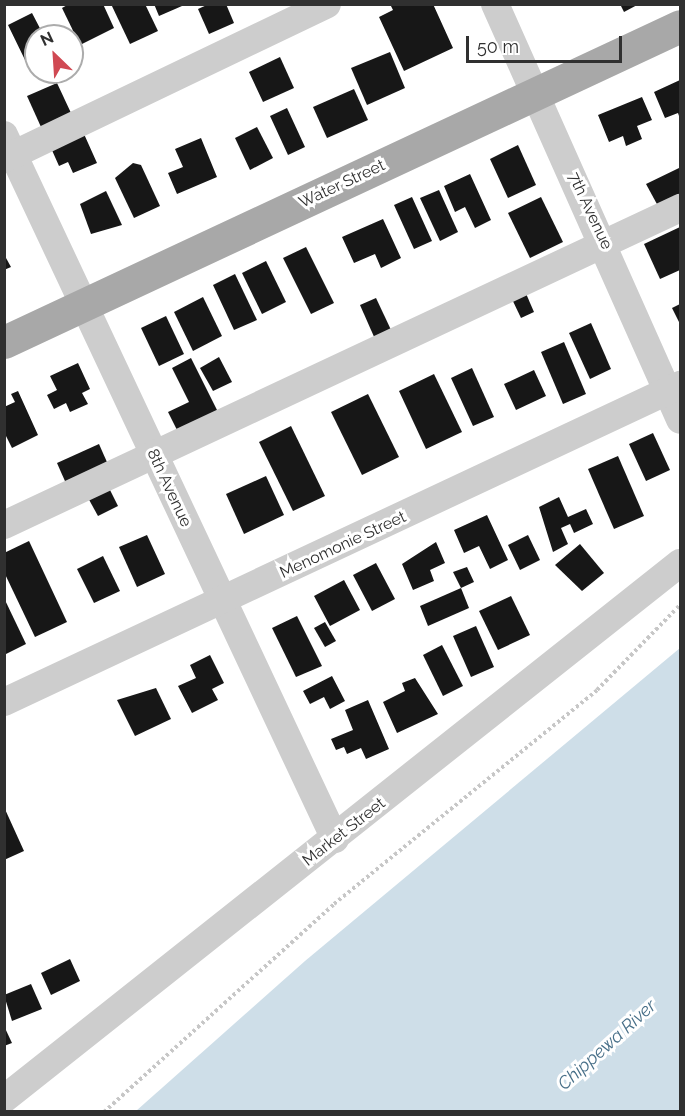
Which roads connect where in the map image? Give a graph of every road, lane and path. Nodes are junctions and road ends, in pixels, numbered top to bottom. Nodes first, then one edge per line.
1 (327, 4) edge
2 (495, 4) edge
3 (681, 26) edge
4 (536, 93) junction
5 (8, 150) edge
6 (681, 208) edge
7 (606, 243) junction
8 (84, 305) junction
9 (4, 342) edge
10 (674, 388) edge
11 (681, 420) edge
12 (155, 456) junction
13 (4, 525) edge
14 (681, 563) edge
15 (222, 602) junction
16 (681, 605) edge
17 (4, 702) edge
18 (335, 839) junction
19 (4, 1098) edge
20 (104, 1112) edge

1 - 5 street
2 - 4 street, 7th Avenue
3 - 4 main road, Water Street
4 - 7 street, 7th Avenue
4 - 8 main road, Water Street
5 - 8 street, 8th Avenue
6 - 7 street
7 - 10 street, 7th Avenue
7 - 12 street
8 - 9 main road, Water Street
8 - 12 street, 8th Avenue
10 - 11 street, 7th Avenue
10 - 15 street, Menomonie Street
12 - 13 street
12 - 15 street, 8th Avenue
14 - 18 street, Market Street
15 - 17 street, Menomonie Street
15 - 18 street, 8th Avenue
16 - 20 path
18 - 19 street, Market Street

